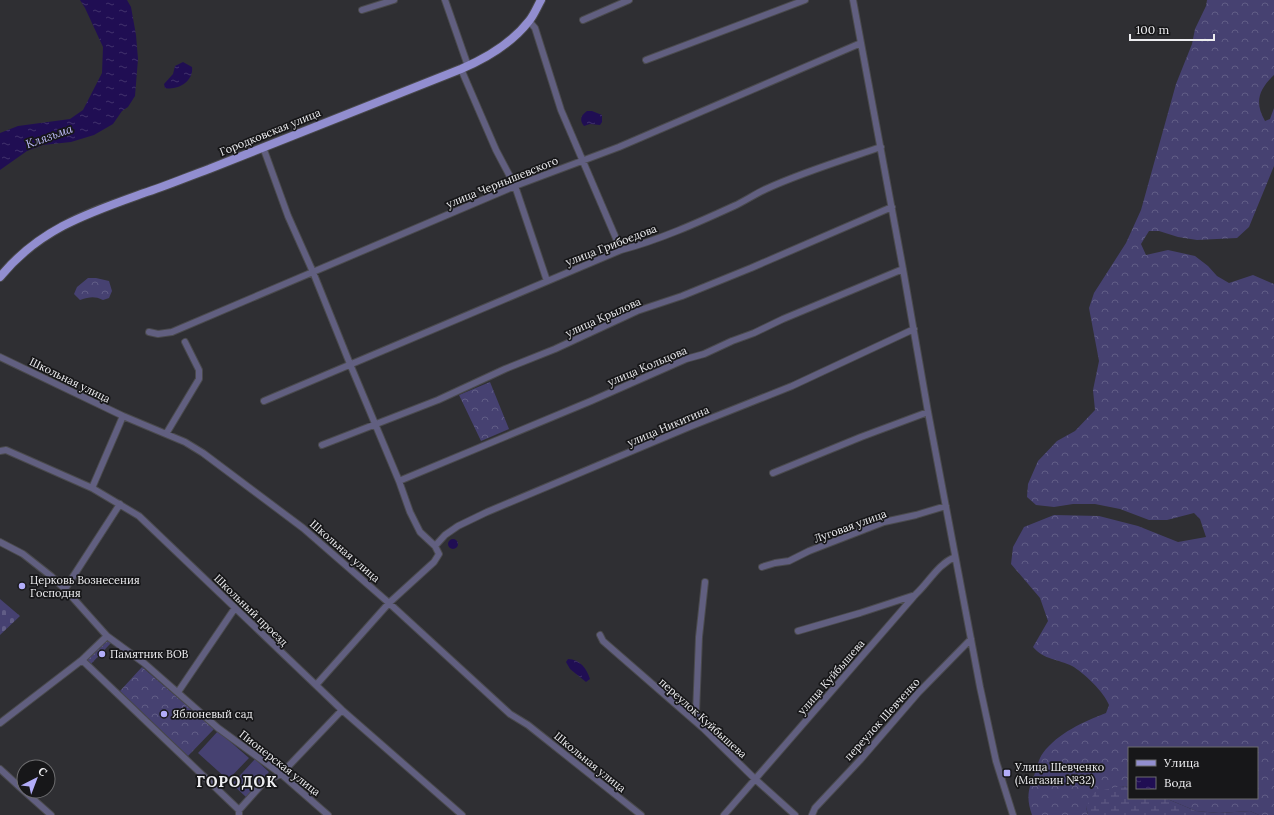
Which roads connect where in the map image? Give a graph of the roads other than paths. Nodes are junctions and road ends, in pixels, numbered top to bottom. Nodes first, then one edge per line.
1 (394, 0) edge
2 (445, 0) edge
3 (541, 0) edge
4 (629, 0) edge
5 (804, 0) edge
6 (853, 0) edge
7 (362, 10) dead end
8 (583, 20) dead end
9 (529, 21) junction
10 (861, 43) junction
11 (646, 60) dead end
12 (465, 68) junction
13 (263, 147) junction
14 (881, 147) junction
15 (584, 161) junction
16 (516, 186) junction
17 (892, 207) junction
18 (620, 250) junction
19 (903, 269) junction
20 (313, 272) junction
21 (0, 277) edge
22 (547, 281) junction
23 (914, 329) junction
24 (149, 332) dead end
25 (185, 342) dead end
26 (0, 356) edge
27 (350, 364) junction
28 (264, 401) dead end
29 (928, 412) junction
30 (122, 416) junction
31 (375, 423) junction
32 (166, 434) junction
33 (322, 444) dead end
34 (3, 451) edge
35 (773, 473) dead end
36 (399, 481) junction
37 (92, 488) junction
38 (120, 504) junction
39 (946, 506) junction
40 (0, 542) edge
41 (434, 546) junction
42 (955, 557) junction
43 (762, 567) dead end
44 (704, 582) dead end
45 (65, 589) junction
46 (916, 594) junction
47 (389, 603) junction
48 (235, 608) junction
49 (798, 631) dead end
50 (600, 635) dead end
51 (107, 636) junction
52 (971, 639) junction
53 (82, 660) junction
54 (316, 685) junction
55 (178, 692) junction
56 (342, 710) junction
57 (0, 723) edge
58 (704, 729) junction
59 (0, 769) edge
60 (281, 774) junction
61 (755, 779) junction
62 (16, 784) edge
63 (33, 799) edge
64 (239, 813) edge
65 (51, 815) edge
66 (328, 815) edge
67 (462, 815) edge
68 (641, 815) edge
69 (724, 815) edge
70 (795, 815) edge
71 (812, 815) edge
72 (1013, 815) edge

1 - 7 street
2 - 12 street
3 - 9 main road, Городковская улица
4 - 8 street
5 - 11 street
6 - 10 street
9 - 12 main road, Городковская улица
9 - 15 street
10 - 14 street
10 - 15 street, улица Чернышевского
12 - 13 main road, Городковская улица
12 - 16 street
13 - 20 street
13 - 21 main road, Городковская улица
14 - 17 street
14 - 18 street, улица Грибоедова
15 - 16 street, улица Чернышевского
15 - 18 street
16 - 20 street, улица Чернышевского
16 - 22 street
17 - 19 street
17 - 31 street, улица Крылова
18 - 22 street, улица Грибоедова
19 - 23 street
19 - 36 street, улица Кольцова
20 - 24 street, улица Чернышевского
20 - 27 street
22 - 27 street, улица Грибоедова
23 - 29 street
23 - 41 street, улица Никитина
25 - 32 street
26 - 30 street, Школьная улица
27 - 28 street, улица Грибоедова
27 - 31 street
29 - 35 street
29 - 39 street
30 - 32 street, Школьная улица
30 - 37 street
31 - 33 street, улица Крылова
31 - 36 street
32 - 47 street, Школьная улица
34 - 37 street, Школьный проезд
36 - 41 street
37 - 38 street, Школьный проезд
38 - 45 street
38 - 48 street, Школьный проезд
39 - 42 street
39 - 43 street, Луговая улица
40 - 45 street, Пионерская улица
41 - 47 street
42 - 46 street, улица Куйбышева
42 - 52 street
44 - 58 street
45 - 51 street, Пионерская улица
46 - 49 street
46 - 61 street, улица Куйбышева
47 - 54 street
47 - 68 street, Школьная улица
48 - 54 street, Школьный проезд
48 - 55 street
50 - 58 street, переулок Куйбышева
51 - 53 street
51 - 55 street, Пионерская улица
52 - 71 street, переулок Шевченко
52 - 72 street
53 - 57 street
53 - 64 street
54 - 56 street, Школьный проезд
55 - 60 street, Пионерская улица
56 - 60 street
56 - 67 street, Школьный проезд
58 - 61 street, переулок Куйбышева
59 - 62 street
60 - 64 street
60 - 66 street, Пионерская улица
61 - 69 street, улица Куйбышева
61 - 70 street, переулок Куйбышева
63 - 65 street

